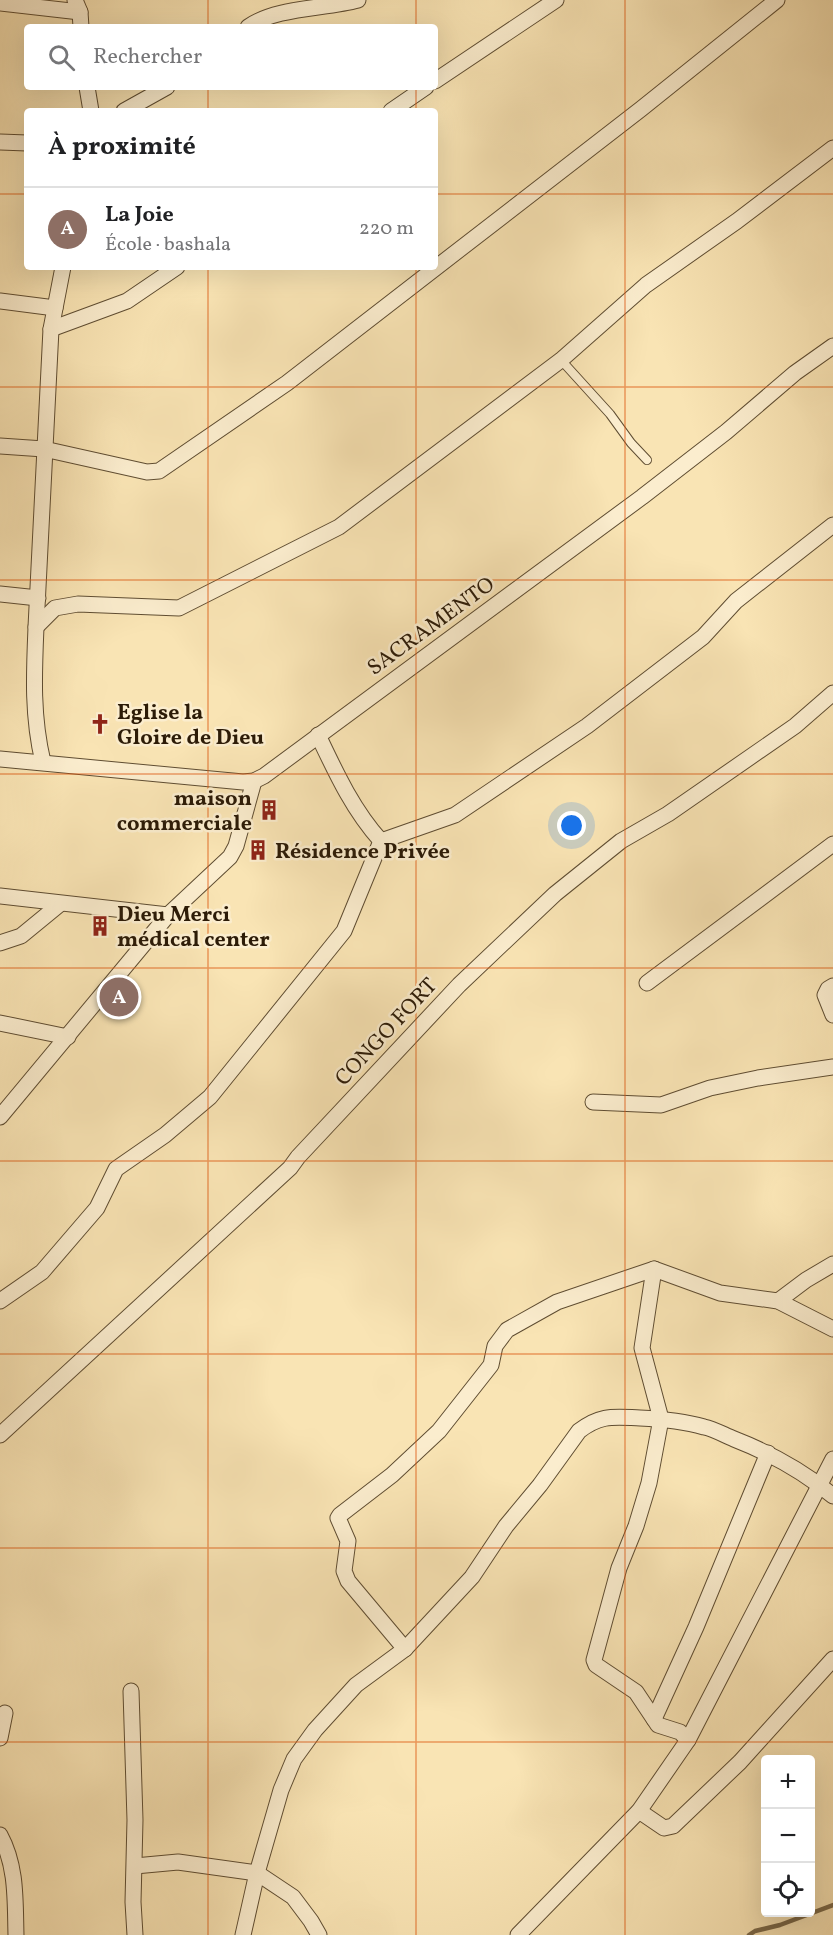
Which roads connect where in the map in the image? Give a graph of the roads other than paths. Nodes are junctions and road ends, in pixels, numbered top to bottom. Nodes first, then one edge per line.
1 (358, 0) edge
2 (556, 0) edge
3 (777, 0) edge
4 (0, 3) edge
5 (79, 13) edge
6 (252, 24) edge
7 (438, 79) edge
8 (88, 90) edge
9 (162, 90) edge
10 (422, 90) edge
11 (90, 108) edge
12 (129, 108) edge
13 (395, 108) edge
14 (0, 142) edge
15 (24, 143) edge
16 (833, 148) edge
17 (438, 266) edge
18 (62, 270) edge
19 (173, 270) edge
20 (432, 270) edge
21 (0, 301) edge
22 (55, 308) junction
23 (51, 329) junction
24 (833, 346) edge
25 (561, 360) junction
26 (0, 446) edge
27 (44, 449) junction
28 (647, 460) dead end
29 (833, 525) edge
30 (0, 594) edge
31 (38, 598) junction
32 (36, 627) junction
33 (833, 693) edge
34 (318, 735) junction
35 (0, 759) edge
36 (43, 762) junction
37 (254, 781) junction
38 (381, 842) junction
39 (833, 844) edge
40 (0, 896) edge
41 (60, 904) junction
42 (168, 915) junction
43 (0, 943) edge
44 (647, 983) dead end
45 (833, 986) edge
46 (833, 1015) edge
47 (0, 1023) edge
48 (68, 1037) junction
49 (833, 1067) edge
50 (593, 1102) dead end
51 (0, 1117) edge
52 (833, 1264) edge
53 (654, 1269) junction
54 (0, 1301) edge
55 (778, 1301) junction
56 (833, 1329) edge
57 (661, 1419) junction
58 (0, 1435) edge
59 (768, 1453) junction
60 (833, 1459) edge
61 (819, 1485) junction
62 (833, 1496) edge
63 (405, 1649) junction
64 (833, 1659) edge
65 (131, 1691) dead end
66 (5, 1713) dead end
67 (654, 1719) junction
68 (0, 1738) edge
69 (688, 1740) junction
70 (639, 1811) junction
71 (0, 1835) edge
72 (135, 1866) junction
73 (257, 1874) junction
74 (16, 1935) edge
75 (135, 1935) edge
76 (243, 1935) edge
77 (319, 1935) edge
78 (518, 1935) edge

1 - 6 street
2 - 7 street
3 - 17 street
4 - 5 street
8 - 11 street
9 - 12 street
10 - 13 street
14 - 15 street
16 - 25 street
18 - 22 street
19 - 23 street
20 - 27 street
21 - 22 street
22 - 23 street
23 - 27 street
24 - 34 street, SACRAMENTO
25 - 28 lane
25 - 32 street
26 - 27 street
27 - 31 street
29 - 38 street
30 - 31 street
31 - 32 street
32 - 36 street
33 - 58 street, CONGO FORT
34 - 37 street, SACRAMENTO
34 - 38 street
35 - 36 street
36 - 37 street
37 - 42 street
38 - 54 street
39 - 44 street
40 - 41 street
41 - 42 street
41 - 43 street
42 - 48 street
45 - 46 street
47 - 48 street
48 - 51 street
49 - 50 street
52 - 55 street
53 - 55 street
53 - 57 street
53 - 63 street
55 - 56 street
57 - 59 street
57 - 63 street
57 - 67 street
59 - 61 street
59 - 67 street
60 - 61 street
61 - 62 street
61 - 69 street
63 - 73 street
64 - 70 street
65 - 72 street
66 - 68 street
67 - 69 street
69 - 70 street
70 - 78 street
71 - 74 street
72 - 73 street
72 - 75 street
73 - 76 street
73 - 77 street

